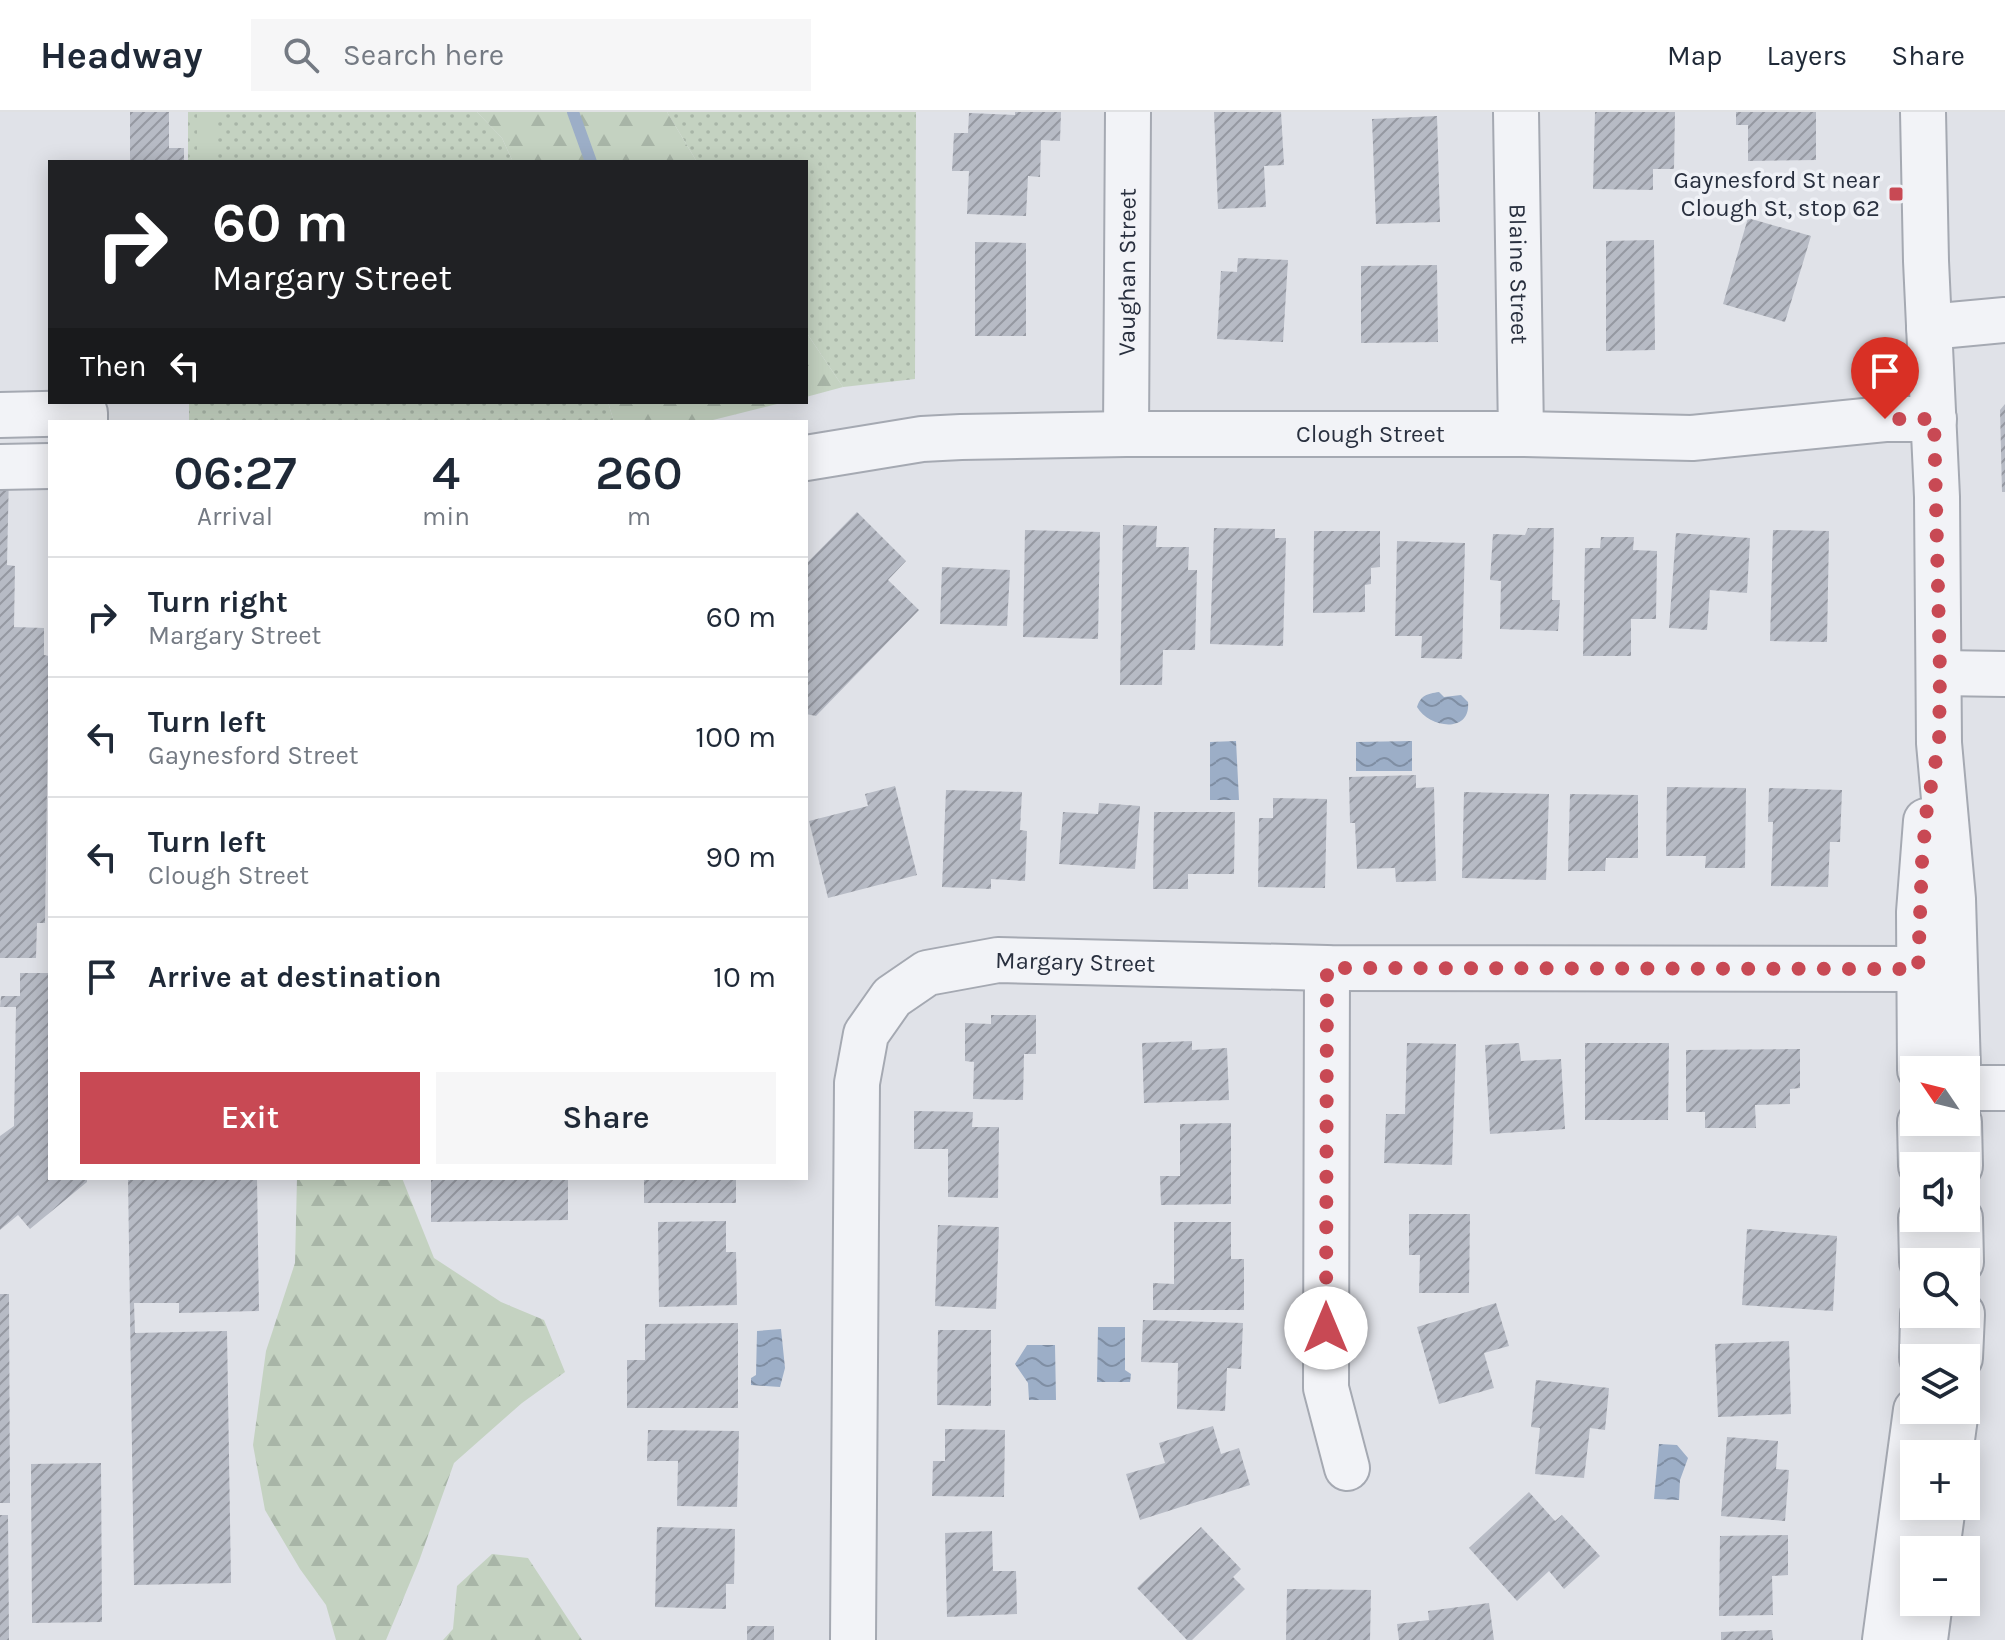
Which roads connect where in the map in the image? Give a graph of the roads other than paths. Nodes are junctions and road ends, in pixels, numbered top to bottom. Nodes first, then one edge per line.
1 (1128, 112) edge
2 (1516, 112) edge
3 (1923, 112) edge
4 (2005, 320) edge
5 (1929, 327) junction
6 (0, 415) edge
7 (85, 418) edge
8 (1934, 419) junction
9 (1126, 434) junction
10 (1521, 434) junction
11 (808, 458) edge
12 (48, 466) edge
13 (0, 467) edge
14 (1940, 673) junction
15 (2005, 674) edge
16 (1939, 743) junction
17 (1327, 968) junction
18 (1918, 969) junction
19 (1920, 1056) edge
20 (1958, 1056) edge
21 (1980, 1088) edge
22 (2005, 1088) edge
23 (1914, 1424) edge
24 (1347, 1468) dead end
25 (1928, 1616) edge
26 (853, 1640) edge
27 (1885, 1640) edge
28 (1925, 1640) edge

1 - 9 street, Vaughan Street
2 - 10 street, Blaine Street
3 - 5 street
4 - 5 street
5 - 8 street
6 - 7 street
8 - 10 street, Clough Street
8 - 14 street
9 - 10 street, Clough Street
9 - 11 street, Clough Street
12 - 13 street
14 - 15 street
14 - 16 street
16 - 18 street
16 - 20 street
17 - 18 street, Margary Street
17 - 24 street
17 - 26 street, Margary Street
18 - 19 street
21 - 22 street
23 - 27 street
25 - 28 street

